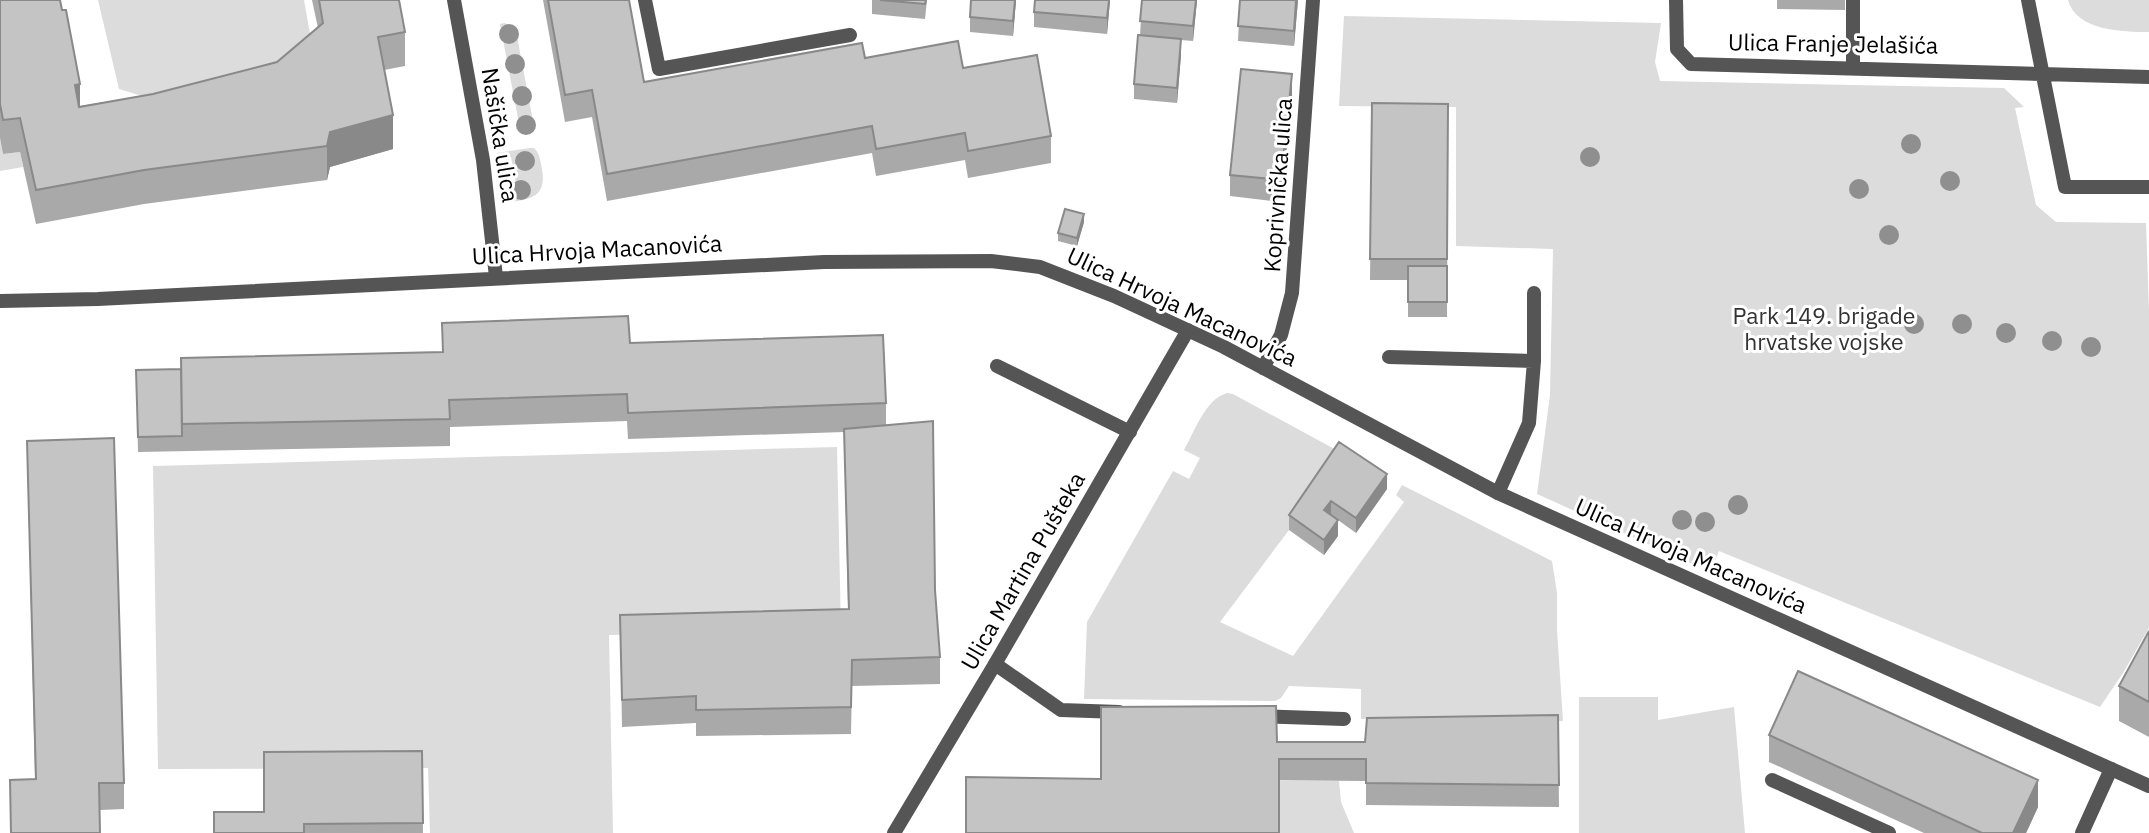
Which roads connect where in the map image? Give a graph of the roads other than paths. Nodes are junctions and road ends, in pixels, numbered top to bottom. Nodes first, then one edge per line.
1 (454, 0) edge
2 (645, 0) edge
3 (1313, 0) edge
4 (1676, 0) edge
5 (1853, 0) edge
6 (2028, 0) edge
7 (850, 35) dead end
8 (1853, 67) junction
9 (2043, 73) junction
10 (2149, 77) edge
11 (2149, 187) edge
12 (496, 277) junction
13 (1534, 293) dead end
14 (0, 301) edge
15 (1188, 330) junction
16 (1389, 357) dead end
17 (1534, 361) junction
18 (997, 366) dead end
19 (1263, 368) junction
20 (1130, 432) junction
21 (1498, 493) junction
22 (995, 664) junction
23 (1139, 713) edge
24 (1243, 716) edge
25 (1345, 719) dead end
26 (2111, 769) junction
27 (1772, 780) dead end
28 (2149, 786) edge
29 (894, 833) edge
30 (1889, 833) edge
31 (2082, 833) edge

1 - 12 street, Našička ulica
2 - 7 street
3 - 19 street, Koprivnička ulica
4 - 8 street, Ulica Franje Jelašića
5 - 8 street
6 - 9 street
8 - 9 street, Ulica Franje Jelašića
9 - 10 street, Ulica Franje Jelašića
9 - 11 street
12 - 14 street, Ulica Hrvoja Macanovića
12 - 15 street, Ulica Hrvoja Macanovića
13 - 17 street
15 - 19 street, Ulica Hrvoja Macanovića
15 - 20 street, Ulica Martina Pušteka
16 - 17 street
17 - 21 street
18 - 20 street
19 - 21 street, Ulica Hrvoja Macanovića
20 - 22 street, Ulica Martina Pušteka
21 - 26 street, Ulica Hrvoja Macanovića
22 - 23 street
22 - 29 street, Ulica Martina Pušteka
24 - 25 street
26 - 28 street, Ulica Hrvoja Macanovića
26 - 31 street
27 - 30 street

